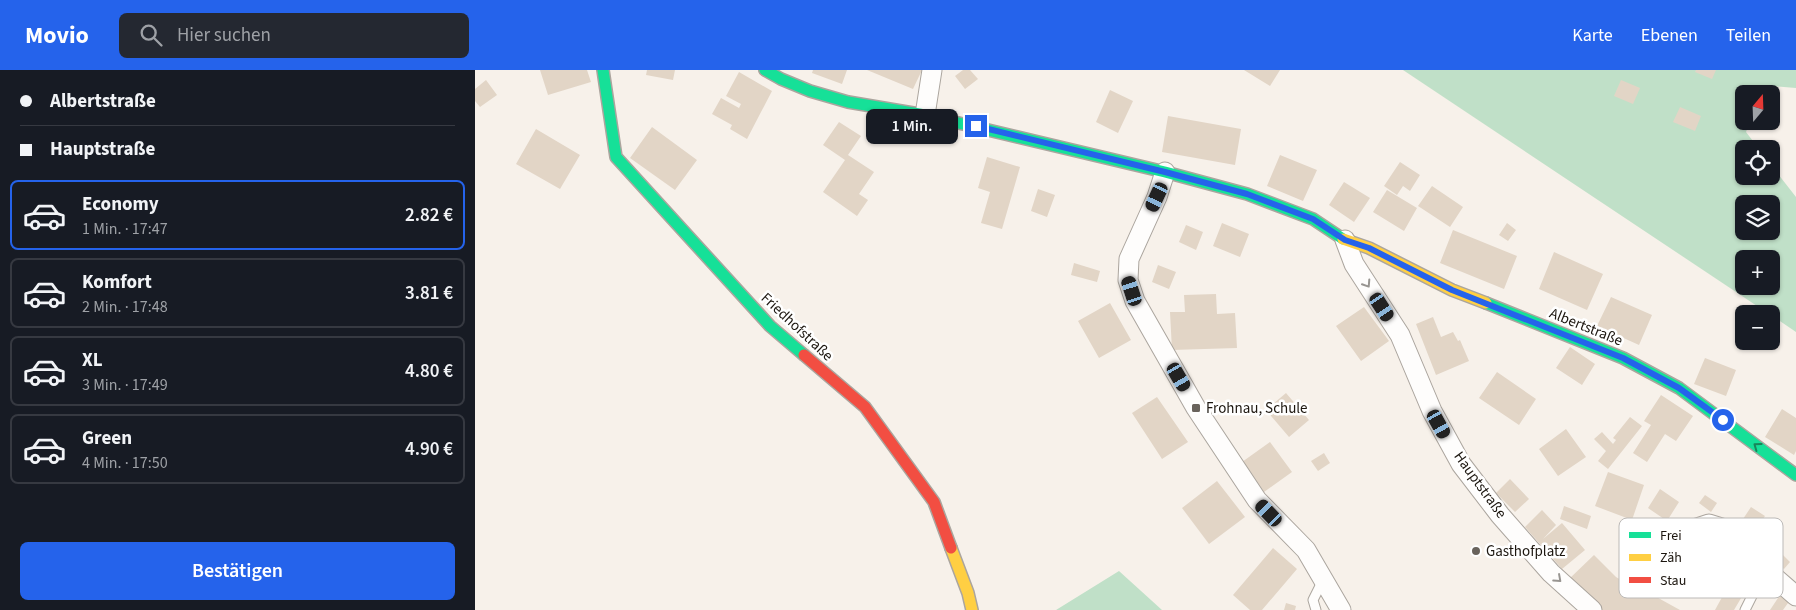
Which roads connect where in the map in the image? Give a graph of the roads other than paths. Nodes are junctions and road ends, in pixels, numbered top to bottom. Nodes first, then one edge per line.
1 (603, 70) edge
2 (765, 70) edge
3 (932, 70) edge
4 (925, 115) junction
5 (1165, 172) junction
6 (1345, 240) junction
7 (1796, 474) edge
8 (1323, 580) junction
9 (1783, 584) edge
10 (1796, 596) edge
11 (1751, 598) edge
12 (972, 610) edge
13 (1316, 610) edge
14 (1341, 610) edge
15 (1592, 610) edge
16 (1745, 610) edge

1 - 12 street, Friedhofstraße
2 - 4 street
3 - 4 street
4 - 5 street
5 - 6 street
5 - 8 street
7 -> 6 street, Albertstraße
6 -> 15 street, Hauptstraße
8 - 13 lane
8 - 14 street
9 - 10 street
11 - 16 lane

